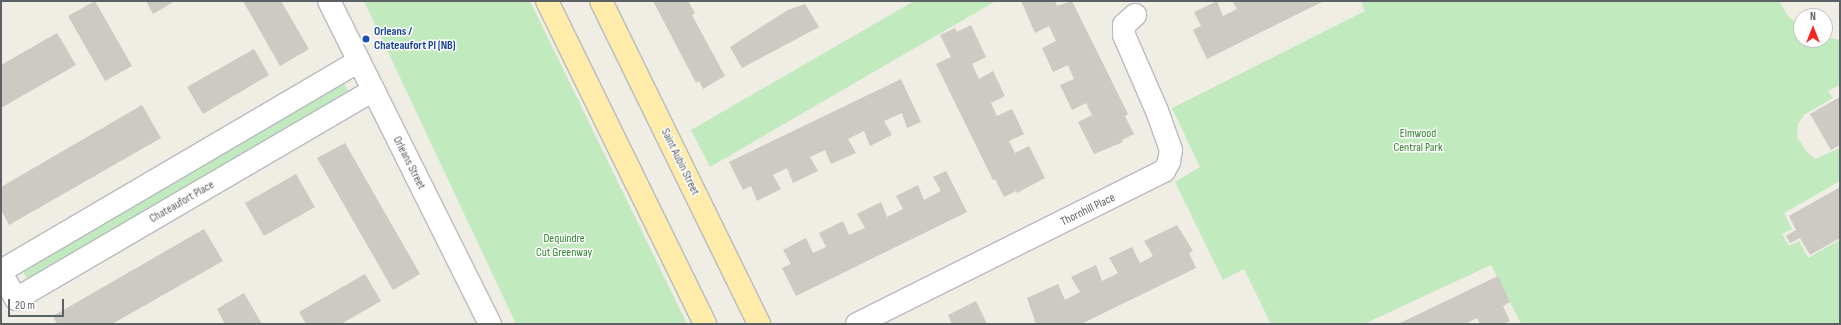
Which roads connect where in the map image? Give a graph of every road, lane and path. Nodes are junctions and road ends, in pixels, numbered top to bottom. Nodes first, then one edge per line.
1 (330, 1) edge
2 (547, 1) edge
3 (601, 1) edge
4 (1135, 15) dead end
5 (359, 61) junction
6 (373, 90) junction
7 (1, 272) edge
8 (490, 324) edge
9 (705, 324) edge
10 (759, 324) edge
11 (857, 324) edge

1 - 5 street, Orleans Street
2 - 9 main road
3 - 10 main road, Saint Aubin Street
4 - 11 street, Thornhill Place
5 - 6 street, Orleans Street
5 - 7 street, Chateaufort Place
6 - 7 street, Chateaufort Place
6 - 8 street, Orleans Street

